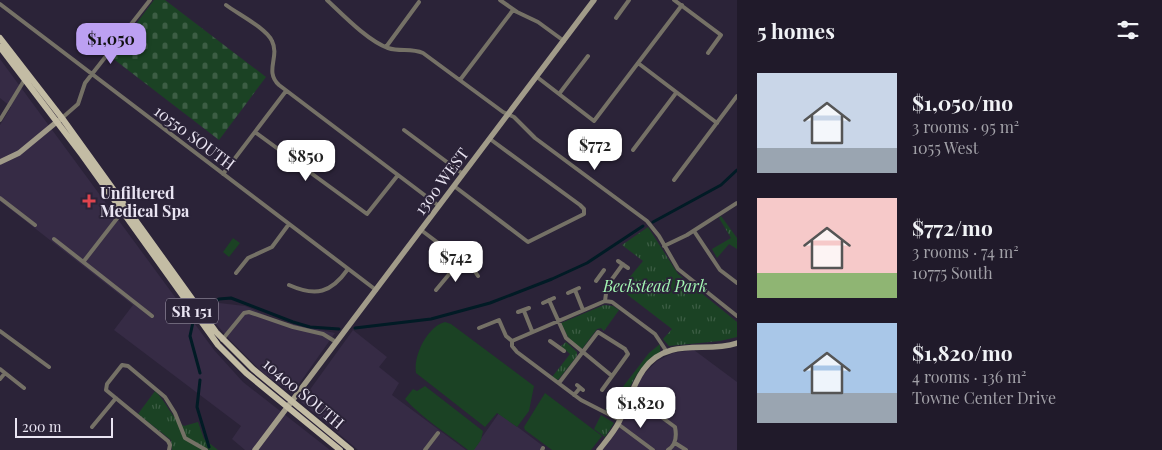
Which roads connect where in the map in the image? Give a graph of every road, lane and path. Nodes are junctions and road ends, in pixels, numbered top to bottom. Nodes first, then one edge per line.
1 (150, 0) edge
2 (327, 0) edge
3 (500, 0) edge
4 (594, 0) edge
5 (629, 0) edge
6 (674, 0) edge
7 (420, 2) dead end
8 (0, 4) edge
9 (226, 5) dead end
10 (682, 5) junction
11 (513, 10) junction
12 (616, 18) dead end
13 (0, 38) edge
14 (564, 42) junction
15 (0, 47) edge
16 (386, 47) junction
17 (708, 52) dead end
18 (588, 56) dead end
19 (638, 64) junction
20 (91, 74) junction
21 (25, 77) junction
22 (537, 77) junction
23 (460, 80) junction
24 (286, 91) junction
25 (676, 93) junction
26 (559, 94) junction
27 (737, 96) edge
28 (508, 114) junction
29 (0, 120) edge
30 (59, 120) junction
31 (717, 123) junction
32 (404, 130) dead end
33 (255, 132) junction
34 (490, 139) junction
35 (633, 150) dead end
36 (0, 162) edge
37 (223, 174) junction
38 (463, 174) junction
39 (398, 175) junction
40 (104, 180) junction
41 (674, 180) dead end
42 (454, 186) junction
43 (0, 198) edge
44 (737, 203) edge
45 (439, 206) junction
46 (122, 212) junction
47 (289, 224) junction
48 (35, 225) dead end
49 (421, 230) junction
50 (694, 231) junction
51 (54, 239) dead end
52 (664, 246) junction
53 (461, 260) junction
54 (84, 261) junction
55 (618, 261) dead end
56 (623, 264) junction
57 (628, 268) dead end
58 (348, 269) junction
59 (604, 270) dead end
60 (236, 273) dead end
61 (478, 276) dead end
62 (600, 276) junction
63 (596, 281) dead end
64 (609, 282) junction
65 (737, 283) edge
66 (289, 285) dead end
67 (376, 290) junction
68 (436, 290) dead end
69 (568, 293) dead end
70 (554, 298) dead end
71 (549, 300) junction
72 (605, 301) junction
73 (543, 303) dead end
74 (529, 308) dead end
75 (583, 310) junction
76 (524, 311) junction
77 (518, 312) dead end
78 (152, 316) dead end
79 (737, 316) edge
80 (504, 318) dead end
81 (499, 320) junction
82 (557, 320) junction
83 (479, 328) dead end
84 (0, 331) edge
85 (532, 331) junction
86 (566, 338) junction
87 (222, 340) junction
88 (512, 341) junction
89 (550, 341) dead end
90 (336, 342) junction
91 (737, 342) edge
92 (557, 346) junction
93 (564, 351) dead end
94 (667, 352) junction
95 (582, 353) junction
96 (49, 367) dead end
97 (0, 369) edge
98 (5, 373) junction
99 (612, 376) junction
100 (0, 379) edge
101 (559, 383) junction
102 (24, 388) dead end
103 (580, 388) dead end
104 (602, 390) dead end
105 (574, 395) junction
106 (116, 398) junction
107 (628, 398) junction
108 (292, 402) junction
109 (288, 408) junction
110 (619, 422) junction
111 (92, 427) dead end
112 (438, 432) dead end
113 (675, 443) junction
114 (670, 449) edge
115 (169, 450) edge
116 (206, 450) edge
117 (256, 450) edge
118 (340, 450) edge
119 (351, 450) edge
120 (425, 450) edge
121 (598, 450) edge
122 (653, 450) edge
123 (686, 450) edge

1 - 20 street
2 - 16 street
3 - 11 street
4 - 14 street, 1300 WEST
5 - 12 street
6 - 10 street
7 - 16 street
8 - 20 street, 10550 SOUTH
9 - 24 street
10 - 17 street
10 - 19 street
11 - 14 street
11 - 23 street
13 - 21 main road, SR 151
14 - 22 street, 1300 WEST
15 - 21 main road, SR 151
16 - 23 street
18 - 26 street
19 - 25 street
19 - 26 street
20 - 30 street
20 - 37 street, 10550 SOUTH
21 - 29 street
21 - 30 main road, SR 151
22 - 26 street
22 - 28 street, 1300 WEST
23 - 28 street
24 - 33 street
24 - 39 street
25 - 31 street
25 - 35 street
27 - 31 street
28 - 34 street, 1300 WEST
28 - 52 street
30 - 36 street
30 - 40 main road, SR 151
31 - 41 street
32 - 38 street
33 - 37 street
33 - 39 street
34 - 38 street, 1300 WEST
34 - 42 street
37 - 47 street, 10550 SOUTH
38 - 42 street, 1300 WEST
39 - 45 street
40 - 46 main road, SR 151
40 - 87 main road, SR 151
42 - 45 street, 1300 WEST
43 - 48 street
44 - 50 street
45 - 49 street, 1300 WEST
46 - 54 street
46 - 109 main road, 10400 SOUTH / SR 151
47 - 58 street, 10550 SOUTH
47 - 60 street
49 - 53 street
49 - 67 street, 1300 WEST
50 - 52 street
50 - 65 street
51 - 54 street
52 - 79 street
53 - 61 street
53 - 68 street
54 - 78 street
55 - 56 street
56 - 57 street
56 - 64 street
58 - 66 street
58 - 67 street, 10550 SOUTH
59 - 62 street
62 - 63 street
62 - 64 street
64 - 72 street
67 - 90 street, 1300 WEST
69 - 75 street
70 - 71 street
71 - 73 street
71 - 82 street
72 - 75 street
72 - 94 street
74 - 76 street
75 - 82 street
76 - 77 street
76 - 85 street
80 - 81 street
81 - 83 street
81 - 88 street
82 - 85 street
82 - 86 street
84 - 96 street
85 - 88 street
86 - 92 street
86 - 95 street
87 - 90 street
87 - 108 main road, 10400 SOUTH / SR 151
88 - 101 street
89 - 92 street
90 - 108 street, 1300 WEST
91 - 94 street
92 - 93 street
94 - 107 street
95 - 99 street
95 - 99 street
95 - 101 street
97 - 98 street
98 - 100 street
98 - 102 street
99 - 104 street
101 - 105 street
103 - 105 street
105 - 110 street
106 - 111 street
106 - 115 street
106 - 116 street
107 - 110 street
107 - 113 street
108 - 109 street, 1300 WEST
108 - 119 main road, 10400 SOUTH / SR 151
109 - 117 street, 1300 WEST
109 - 118 main road, 10400 SOUTH / SR 151
110 - 121 street
110 - 122 street
112 - 120 street
113 - 114 street
113 - 123 street

